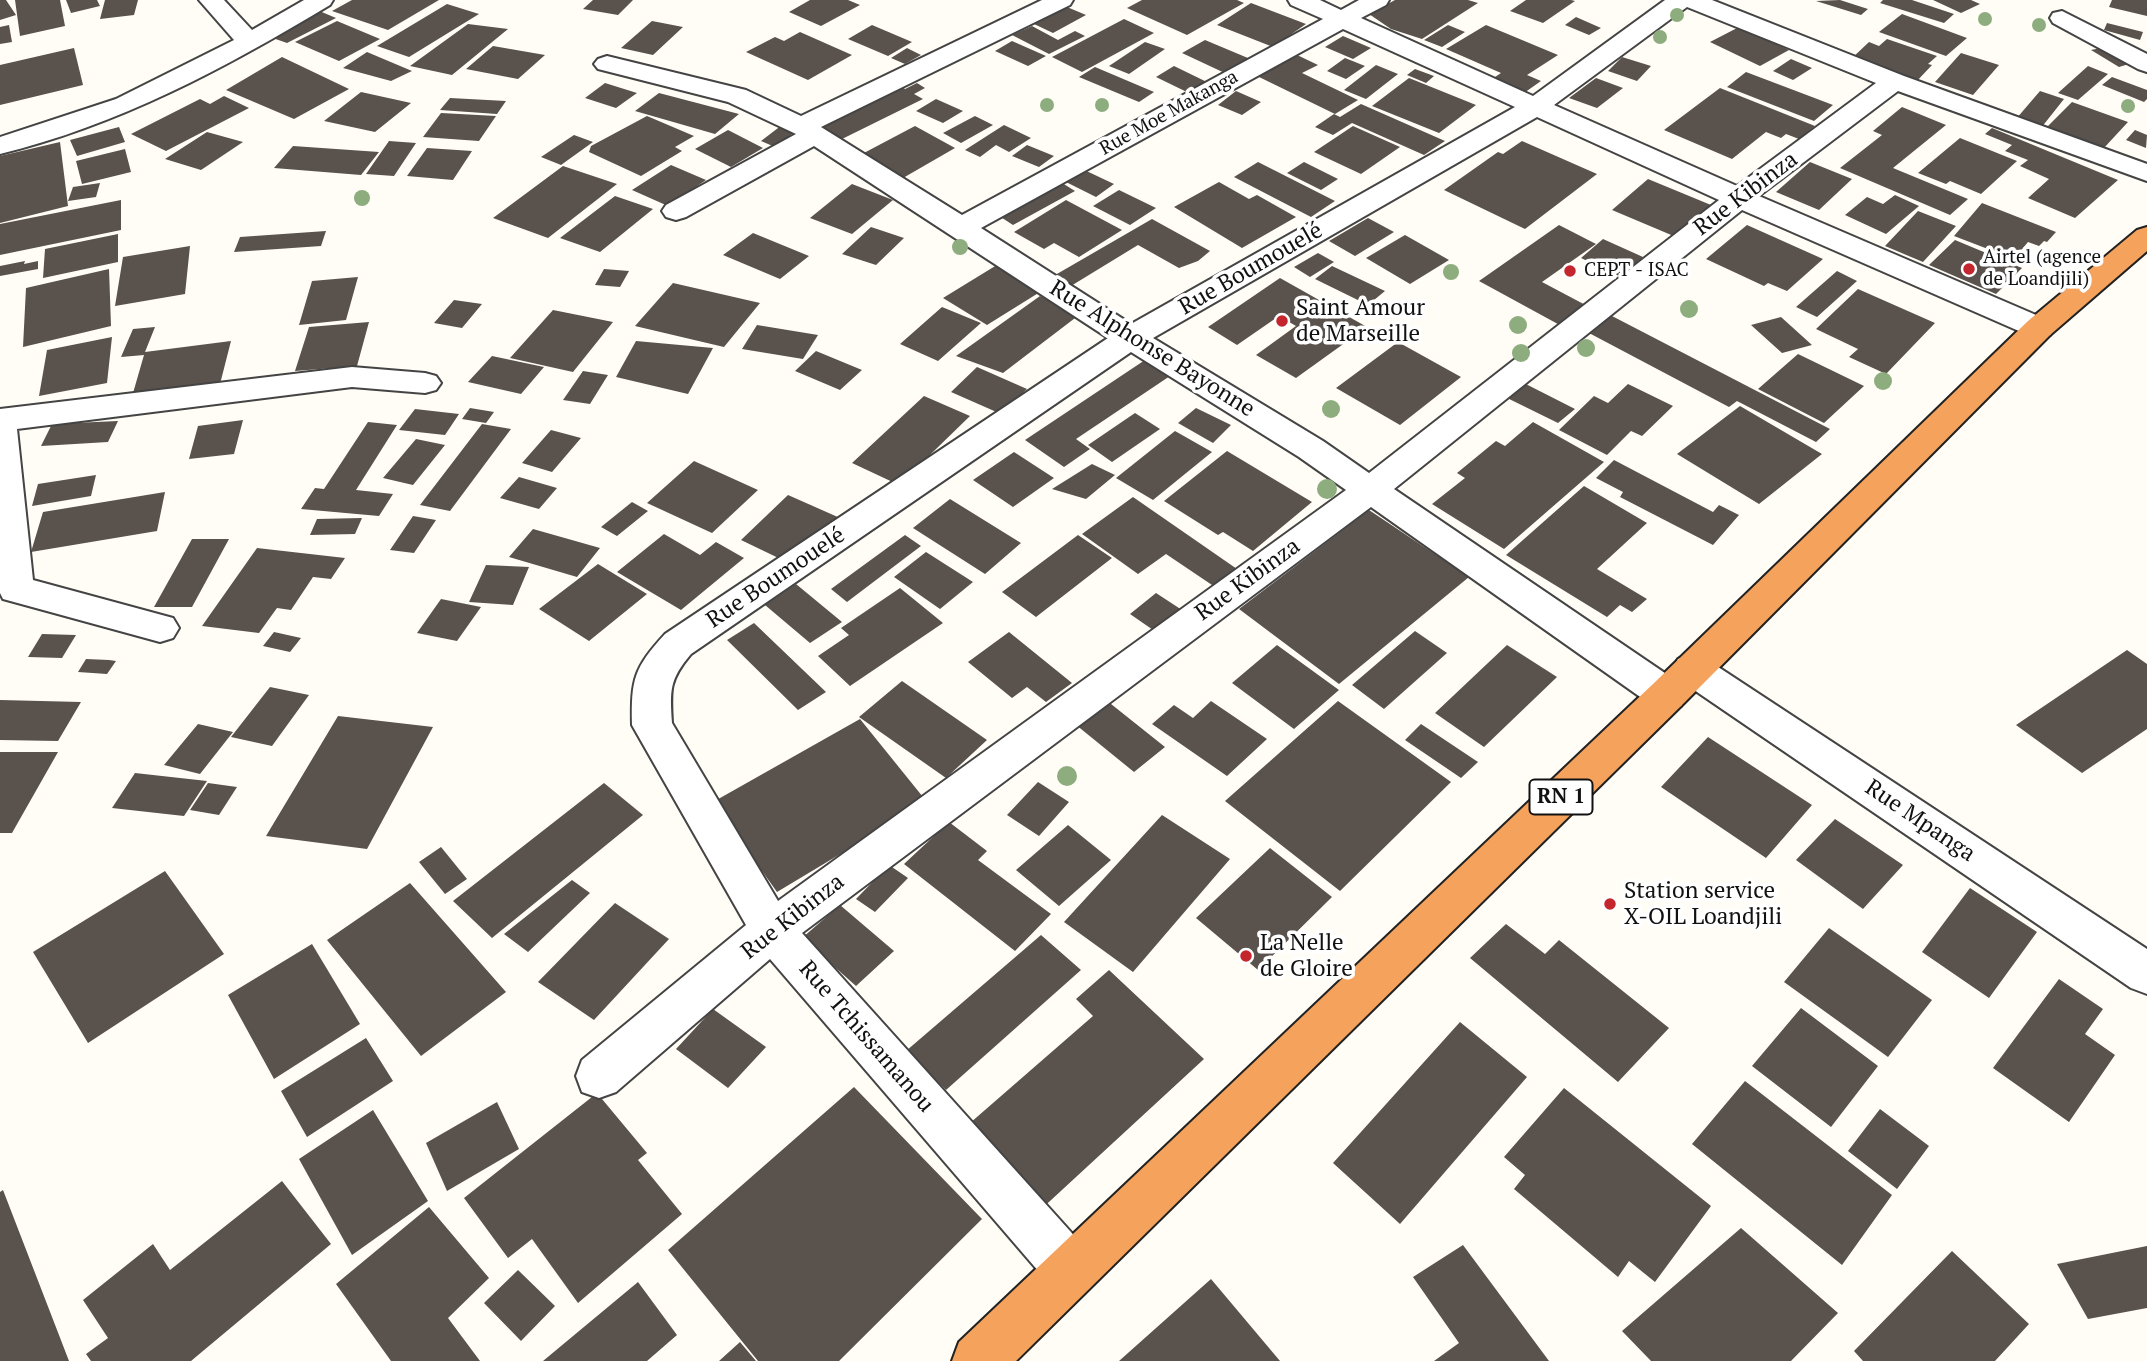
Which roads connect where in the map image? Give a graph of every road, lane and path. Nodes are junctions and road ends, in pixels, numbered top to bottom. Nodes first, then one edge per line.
1 (211, 0) edge
2 (321, 0) edge
3 (1061, 0) edge
4 (1300, 0) edge
5 (1377, 0) edge
6 (1681, 0) edge
7 (1691, 0) edge
8 (2062, 18) dead end
9 (1343, 19) junction
10 (250, 42) junction
11 (607, 64) dead end
12 (2147, 64) edge
13 (1895, 81) junction
14 (1536, 106) junction
15 (808, 131) junction
16 (0, 146) edge
17 (2147, 173) edge
18 (1739, 198) junction
19 (677, 211) dead end
20 (961, 227) junction
21 (2147, 236) edge
22 (2039, 328) junction
23 (1130, 338) junction
24 (425, 383) dead end
25 (0, 421) edge
26 (1369, 491) junction
27 (160, 628) dead end
28 (656, 669) joint
29 (1679, 682) junction
30 (772, 930) junction
31 (2147, 974) edge
32 (599, 1076) dead end
33 (1070, 1269) junction
34 (978, 1361) edge

1 - 10 street
2 - 10 street
3 - 15 street
4 - 9 street
5 - 9 street, Rue Moe Makanga
6 - 14 street, Rue Boumouelé
7 - 13 street
8 - 12 street
9 - 14 street
9 - 20 street, Rue Moe Makanga
10 - 16 street
11 - 15 street, Rue Alphonse Bayonne
13 - 17 street
13 - 18 street, Rue Kibinza
14 - 18 street
14 - 23 street, Rue Boumouelé
15 - 19 street
15 - 20 street, Rue Alphonse Bayonne
18 - 22 street
18 - 26 street, Rue Kibinza
20 - 23 street, Rue Alphonse Bayonne
21 - 22 highway, RN 1
22 - 29 highway, RN 1
23 - 26 street, Rue Alphonse Bayonne
23 - 28 street, Rue Boumouelé
24 - 25 street
25 - 27 street
26 - 29 street, Rue Alphonse Bayonne
26 - 30 street, Rue Kibinza
28 - 30 street, Rue Tchissamanou
29 - 31 street, Rue Mpanga
29 - 33 highway, RN 1
30 - 32 street, Rue Kibinza
30 - 33 street, Rue Tchissamanou
33 - 34 highway, RN 1

